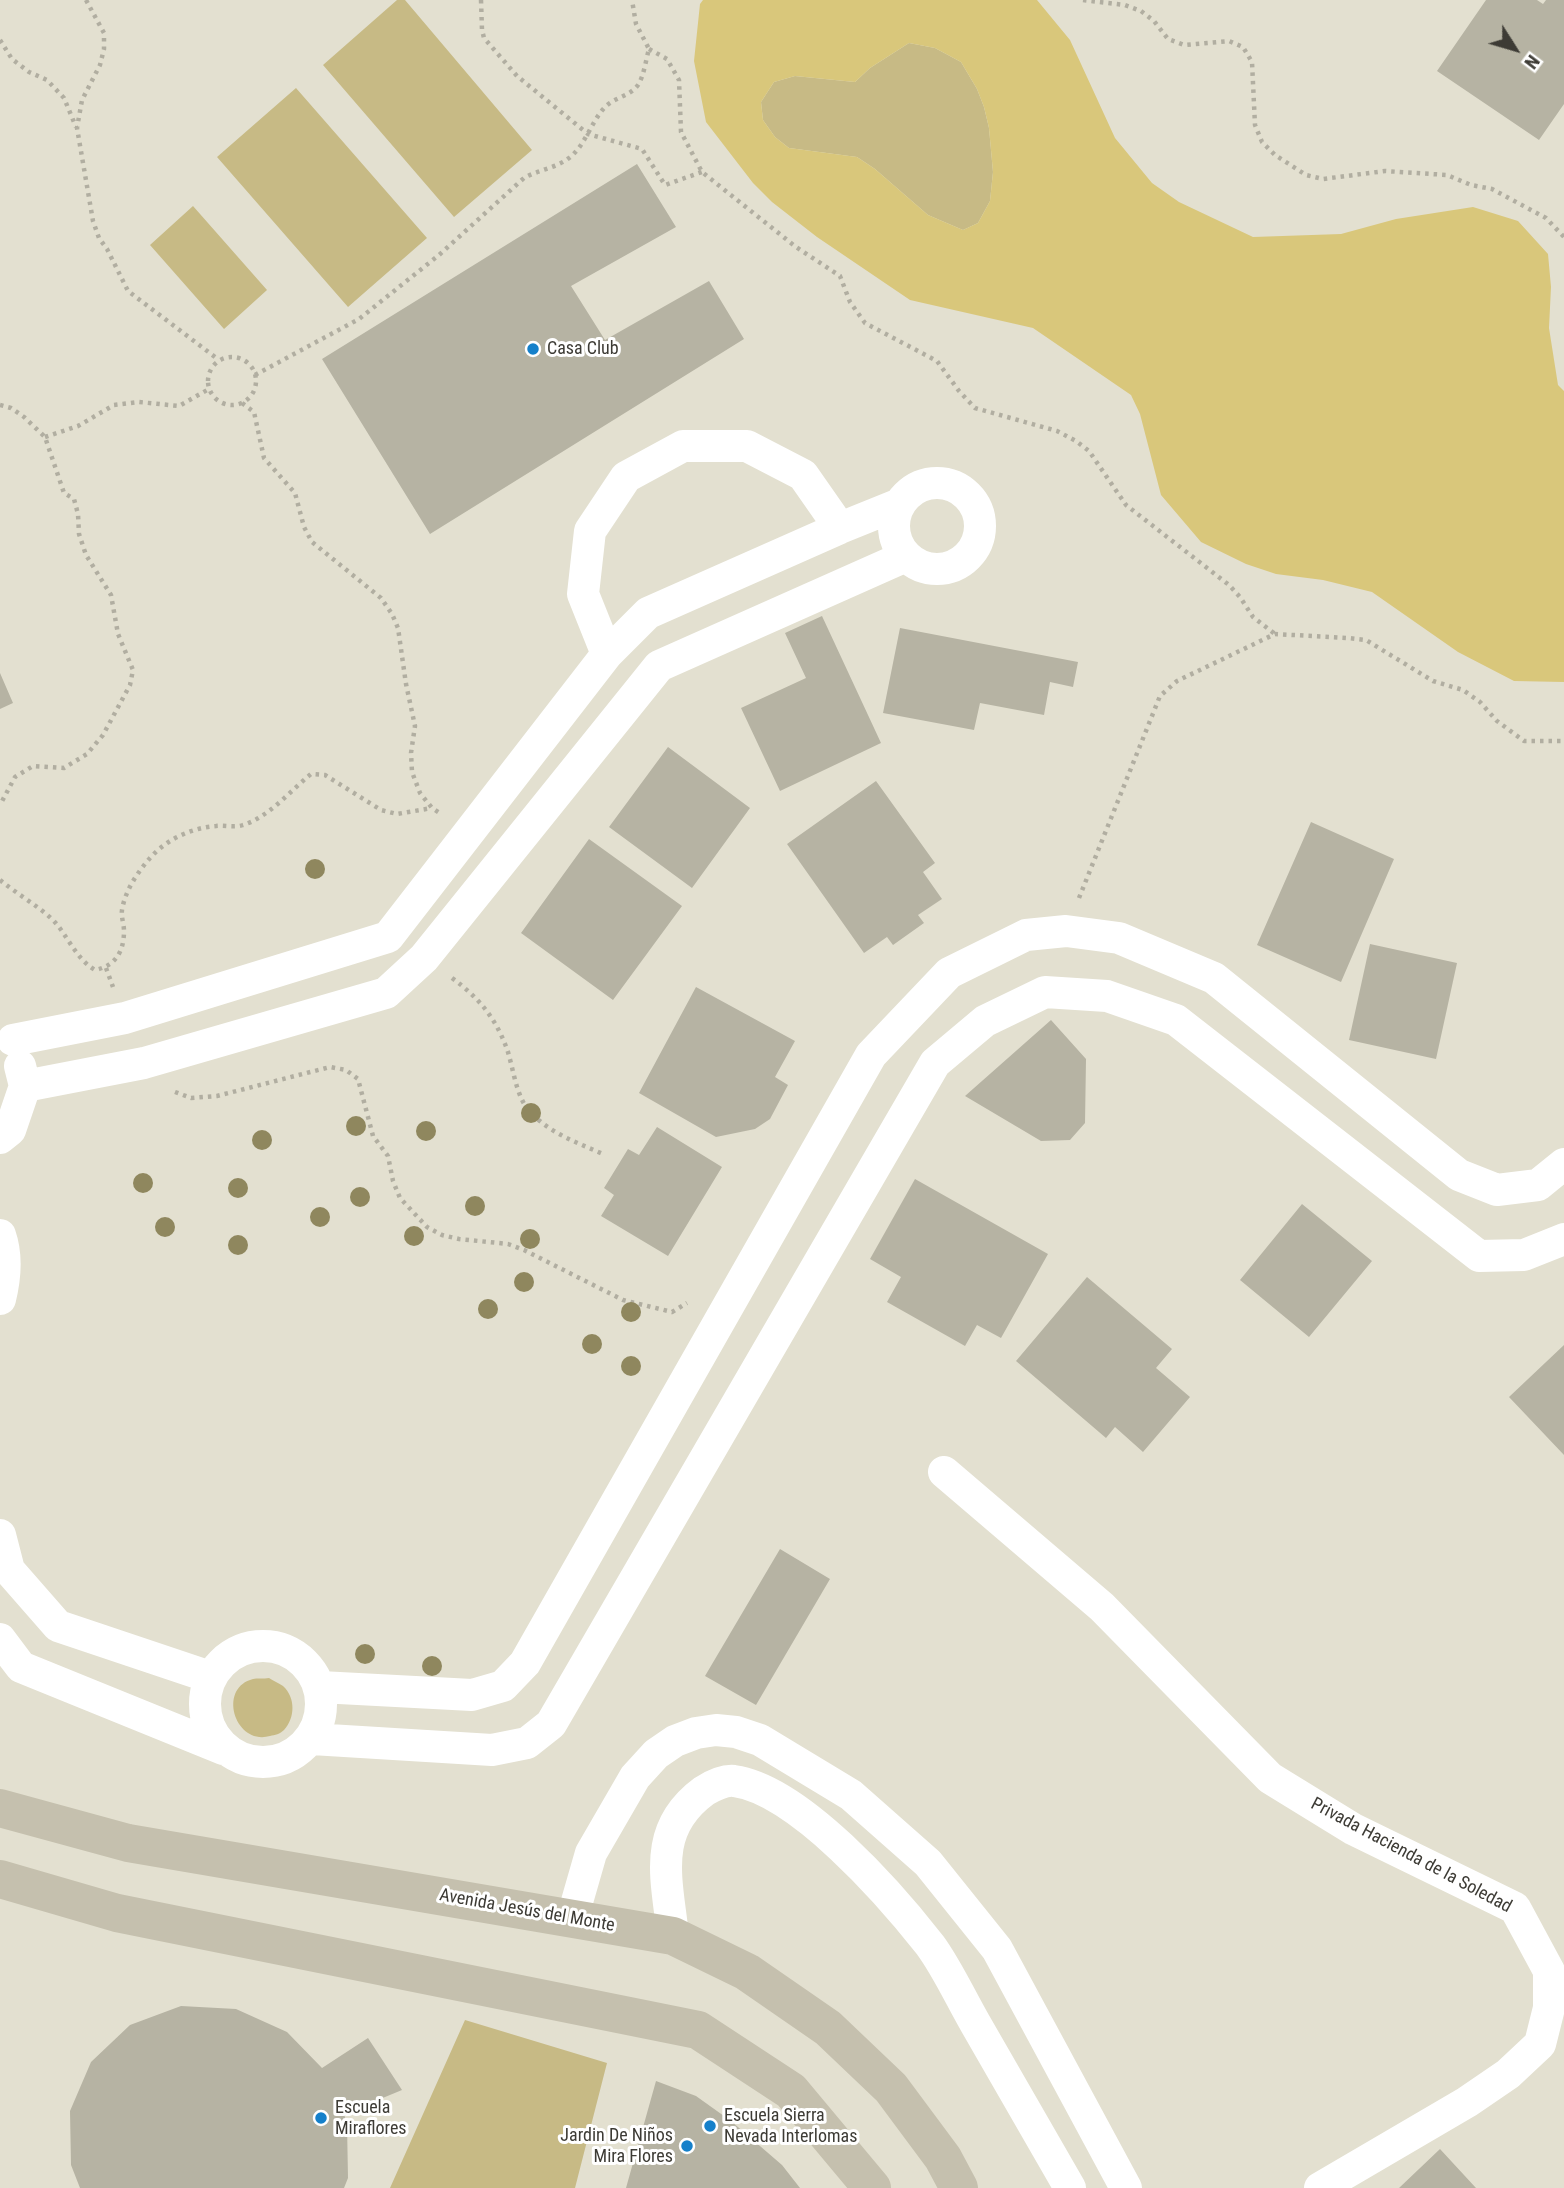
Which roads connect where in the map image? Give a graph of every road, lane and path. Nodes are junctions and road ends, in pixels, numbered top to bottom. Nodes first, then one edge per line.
1 (86, 0) edge
2 (481, 0) edge
3 (632, 0) edge
4 (1083, 0) edge
5 (0, 40) edge
6 (649, 49) junction
7 (76, 128) junction
8 (588, 134) junction
9 (702, 172) junction
10 (1564, 237) edge
11 (219, 360) junction
12 (255, 374) junction
13 (209, 389) junction
14 (242, 403) junction
15 (0, 405) edge
16 (45, 437) junction
17 (897, 505) junction
18 (840, 528) junction
19 (904, 557) junction
20 (1275, 634) junction
21 (607, 654) junction
22 (1564, 741) edge
23 (0, 805) edge
24 (0, 880) edge
25 (1066, 932) junction
26 (424, 958) junction
27 (106, 968) junction
28 (125, 1018) junction
29 (7, 1033) edge
30 (144, 1063) junction
31 (24, 1086) junction
32 (0, 1138) edge
33 (603, 1154) dead end
34 (1564, 1164) edge
35 (0, 1235) edge
36 (1564, 1239) edge
37 (0, 1299) edge
38 (723, 1315) junction
39 (944, 1472) dead end
40 (0, 1535) edge
41 (0, 1639) edge
42 (210, 1677) junction
43 (320, 1686) junction
44 (312, 1739) junction
45 (223, 1749) junction
46 (0, 1808) edge
47 (0, 1879) edge
48 (572, 1919) junction
49 (673, 1936) junction
50 (872, 2188) edge
51 (959, 2188) edge
52 (1070, 2188) edge
53 (1126, 2188) edge
54 (1320, 2188) edge

1 - 7 path
2 - 8 path
3 - 6 path
4 - 10 path
5 - 7 path
6 - 8 path
6 - 9 path
7 - 11 path
8 - 9 path
8 - 12 path
9 - 20 path
11 - 12 path
11 - 13 path
12 - 14 path
13 - 14 path
13 - 16 path
14 - 27 path
15 - 16 path
16 - 23 path
17 - 18 street
17 - 19 street
17 - 19 street
18 - 21 street
18 - 21 street
19 - 26 street
20 - 22 path
20 - 25 path
21 - 28 street
24 - 27 path
25 - 34 street
25 - 38 street
26 - 30 street
26 - 33 path
27 - 28 path
28 - 29 street
29 - 31 street
30 - 31 street
30 - 38 path
31 - 32 street
35 - 37 street
36 - 44 street
38 - 43 street
39 - 54 street, Privada Hacienda de la Soledad
40 - 42 street
41 - 45 street
42 - 43 street
42 - 45 street
43 - 44 street
44 - 45 street
46 - 48 main road, Avenida Jesús del Monte
47 - 50 main road
48 - 49 main road, Avenida Jesús del Monte
48 - 53 street
49 - 51 main road, Avenida Jesús del Monte
49 - 52 street

